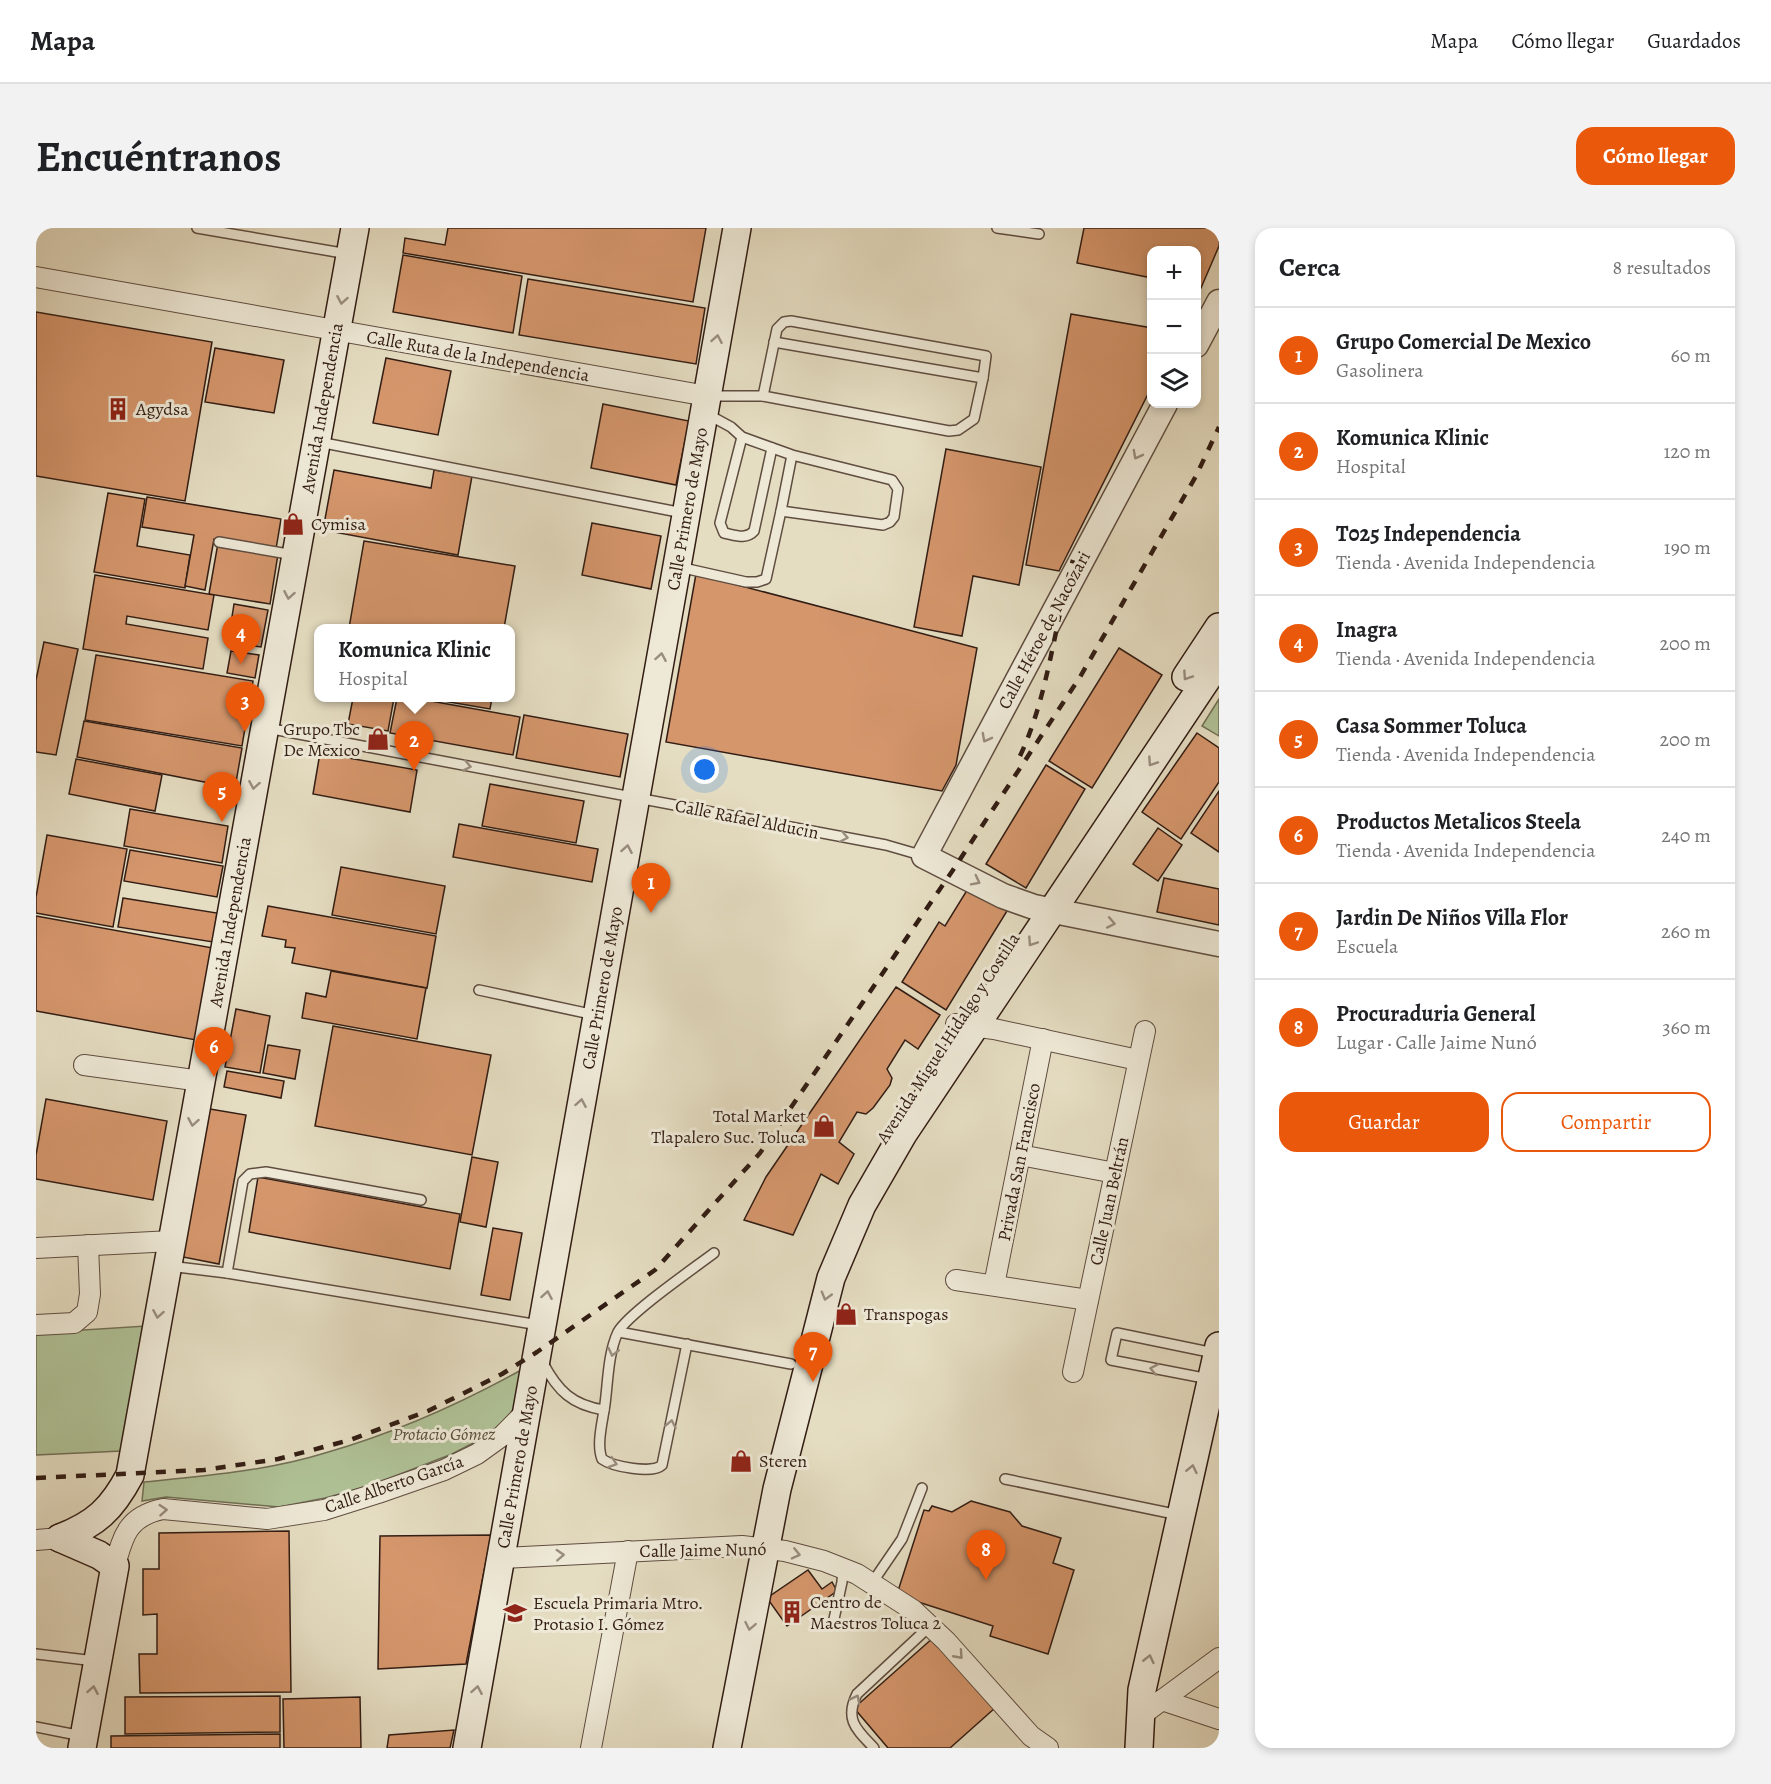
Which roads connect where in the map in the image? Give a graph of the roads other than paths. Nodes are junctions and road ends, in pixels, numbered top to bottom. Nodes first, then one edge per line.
1 (196, 228) edge
2 (355, 228) edge
3 (737, 228) edge
4 (997, 228) edge
5 (228, 231) edge
6 (1039, 234) dead end
7 (350, 255) junction
8 (36, 277) edge
9 (1219, 302) edge
10 (336, 330) junction
11 (1201, 337) edge
12 (774, 342) junction
13 (983, 378) junction
14 (763, 396) junction
15 (706, 404) junction
16 (1163, 408) edge
17 (742, 437) junction
18 (317, 441) junction
19 (772, 448) junction
20 (792, 455) junction
21 (782, 511) junction
22 (686, 514) junction
23 (219, 542) dead end
24 (296, 556) junction
25 (677, 566) junction
26 (1219, 627) edge
27 (1219, 661) edge
28 (1166, 723) junction
29 (265, 728) junction
30 (636, 798) junction
31 (924, 856) junction
32 (1043, 909) junction
33 (1219, 944) edge
34 (479, 990) dead end
35 (597, 1015) junction
36 (975, 1026) junction
37 (1145, 1030) dead end
38 (1043, 1039) junction
39 (1138, 1060) junction
40 (84, 1065) dead end
41 (201, 1081) junction
42 (1020, 1155) junction
43 (1115, 1173) junction
44 (421, 1200) dead end
45 (88, 1245) junction
46 (36, 1248) edge
47 (169, 1253) junction
48 (714, 1253) dead end
49 (227, 1273) junction
50 (956, 1280) dead end
51 (994, 1285) junction
52 (1088, 1300) junction
53 (36, 1325) edge
54 (542, 1325) junction
55 (619, 1332) junction
56 (687, 1344) junction
57 (1218, 1349) edge
58 (537, 1352) junction
59 (791, 1364) junction
60 (1073, 1372) dead end
61 (1212, 1380) junction
62 (604, 1410) junction
63 (525, 1413) junction
64 (1005, 1479) dead end
65 (922, 1488) dead end
66 (777, 1489) junction
67 (1182, 1516) junction
68 (48, 1539) edge
69 (765, 1548) junction
70 (628, 1551) junction
71 (118, 1555) junction
72 (502, 1558) junction
73 (843, 1568) junction
74 (872, 1583) junction
75 (834, 1619) dead end
76 (931, 1625) junction
77 (36, 1654) edge
78 (1219, 1658) edge
79 (98, 1662) junction
80 (1162, 1700) junction
81 (1139, 1716) junction
82 (1219, 1719) edge
83 (36, 1727) edge
84 (84, 1742) edge
85 (467, 1748) edge
86 (591, 1748) edge
87 (727, 1748) edge
88 (874, 1748) edge
89 (1048, 1748) edge
90 (1128, 1748) edge
91 (1139, 1748) edge

1 - 5 lane
2 - 7 main road, Avenida Independencia
15 -> 3 main road, Calle Primero de Mayo
4 - 6 lane
5 - 7 lane
7 -> 10 main road, Avenida Independencia
8 - 10 street, Calle Ruta de la Independencia
9 - 11 street
10 - 15 street, Calle Ruta de la Independencia
10 - 18 main road, Avenida Independencia
12 - 13 lane
12 - 13 lane
12 - 14 lane
13 - 14 lane
14 - 15 lane
15 - 17 lane
15 - 22 main road, Calle Primero de Mayo
16 -> 31 street, Calle Héroe de Nacozari
17 - 19 lane
17 - 19 lane
18 - 22 lane
18 - 24 main road, Avenida Independencia
19 - 20 lane
20 - 21 lane
20 - 21 lane
21 - 25 lane
22 - 25 main road, Calle Primero de Mayo
23 - 24 lane
24 -> 29 main road, Avenida Independencia
30 -> 25 main road, Calle Primero de Mayo
26 -> 28 main road, Avenida Miguel Hidalgo y Costilla
27 - 28 main road, Avenida Miguel Hidalgo y Costilla
28 -> 32 main road, Avenida Miguel Hidalgo y Costilla
29 -> 30 lane, Calle Rafael Alducin
29 -> 41 main road, Avenida Independencia
30 -> 31 lane, Calle Rafael Alducin
35 -> 30 main road, Calle Primero de Mayo
31 -> 32 street, Calle Rafael Alducin
32 -> 33 street, Calle Rafael Alducin
32 -> 36 main road, Avenida Miguel Hidalgo y Costilla
34 - 35 lane
54 -> 35 main road, Calle Primero de Mayo
36 - 38 street
36 - 59 main road, Avenida Miguel Hidalgo y Costilla
36 -> 66 main road, Avenida Miguel Hidalgo y Costilla
37 - 39 street, Calle Juan Beltrán
38 - 39 street
38 - 42 street, Privada San Francisco
39 - 43 street, Calle Juan Beltrán
40 - 41 street
41 -> 47 main road, Avenida Independencia
42 - 43 street
42 - 51 street, Privada San Francisco
43 - 52 street, Calle Juan Beltrán
44 - 49 lane
45 - 46 street
45 - 47 street
45 - 53 street
47 - 49 lane
47 -> 68 main road, Avenida Independencia
48 - 55 lane
49 - 54 lane
50 - 51 street
51 - 52 street
52 - 60 street, Calle Juan Beltrán
54 - 58 main road, Calle Primero de Mayo
55 - 56 lane
55 -> 62 lane
56 - 59 lane
62 -> 56 lane
57 - 61 main road
61 -> 57 lane
58 - 62 lane
58 - 63 main road, Calle Primero de Mayo
59 - 66 main road, Avenida Miguel Hidalgo y Costilla
67 -> 61 main road
71 -> 63 street, Calle Alberto García
63 - 72 main road, Calle Primero de Mayo
64 - 67 lane
65 - 74 lane
66 - 69 main road, Avenida Miguel Hidalgo y Costilla
81 -> 67 main road
68 - 71 main road
69 - 70 street, Calle Jaime Nunó
69 -> 73 street, Calle Jaime Nunó
69 -> 87 main road, Avenida Miguel Hidalgo y Costilla
72 -> 70 street, Calle Jaime Nunó
70 - 86 street
71 - 79 main road
85 -> 72 main road, Calle Primero de Mayo
73 - 74 street, Calle Jaime Nunó
73 - 75 lane
74 - 76 street, Calle Jaime Nunó
88 -> 76 lane
76 -> 89 street, Calle Jaime Nunó
77 - 79 lane
78 - 80 street
84 -> 79 main road
80 - 81 street
80 - 82 street
81 - 90 street
81 - 91 main road
83 - 84 lane

